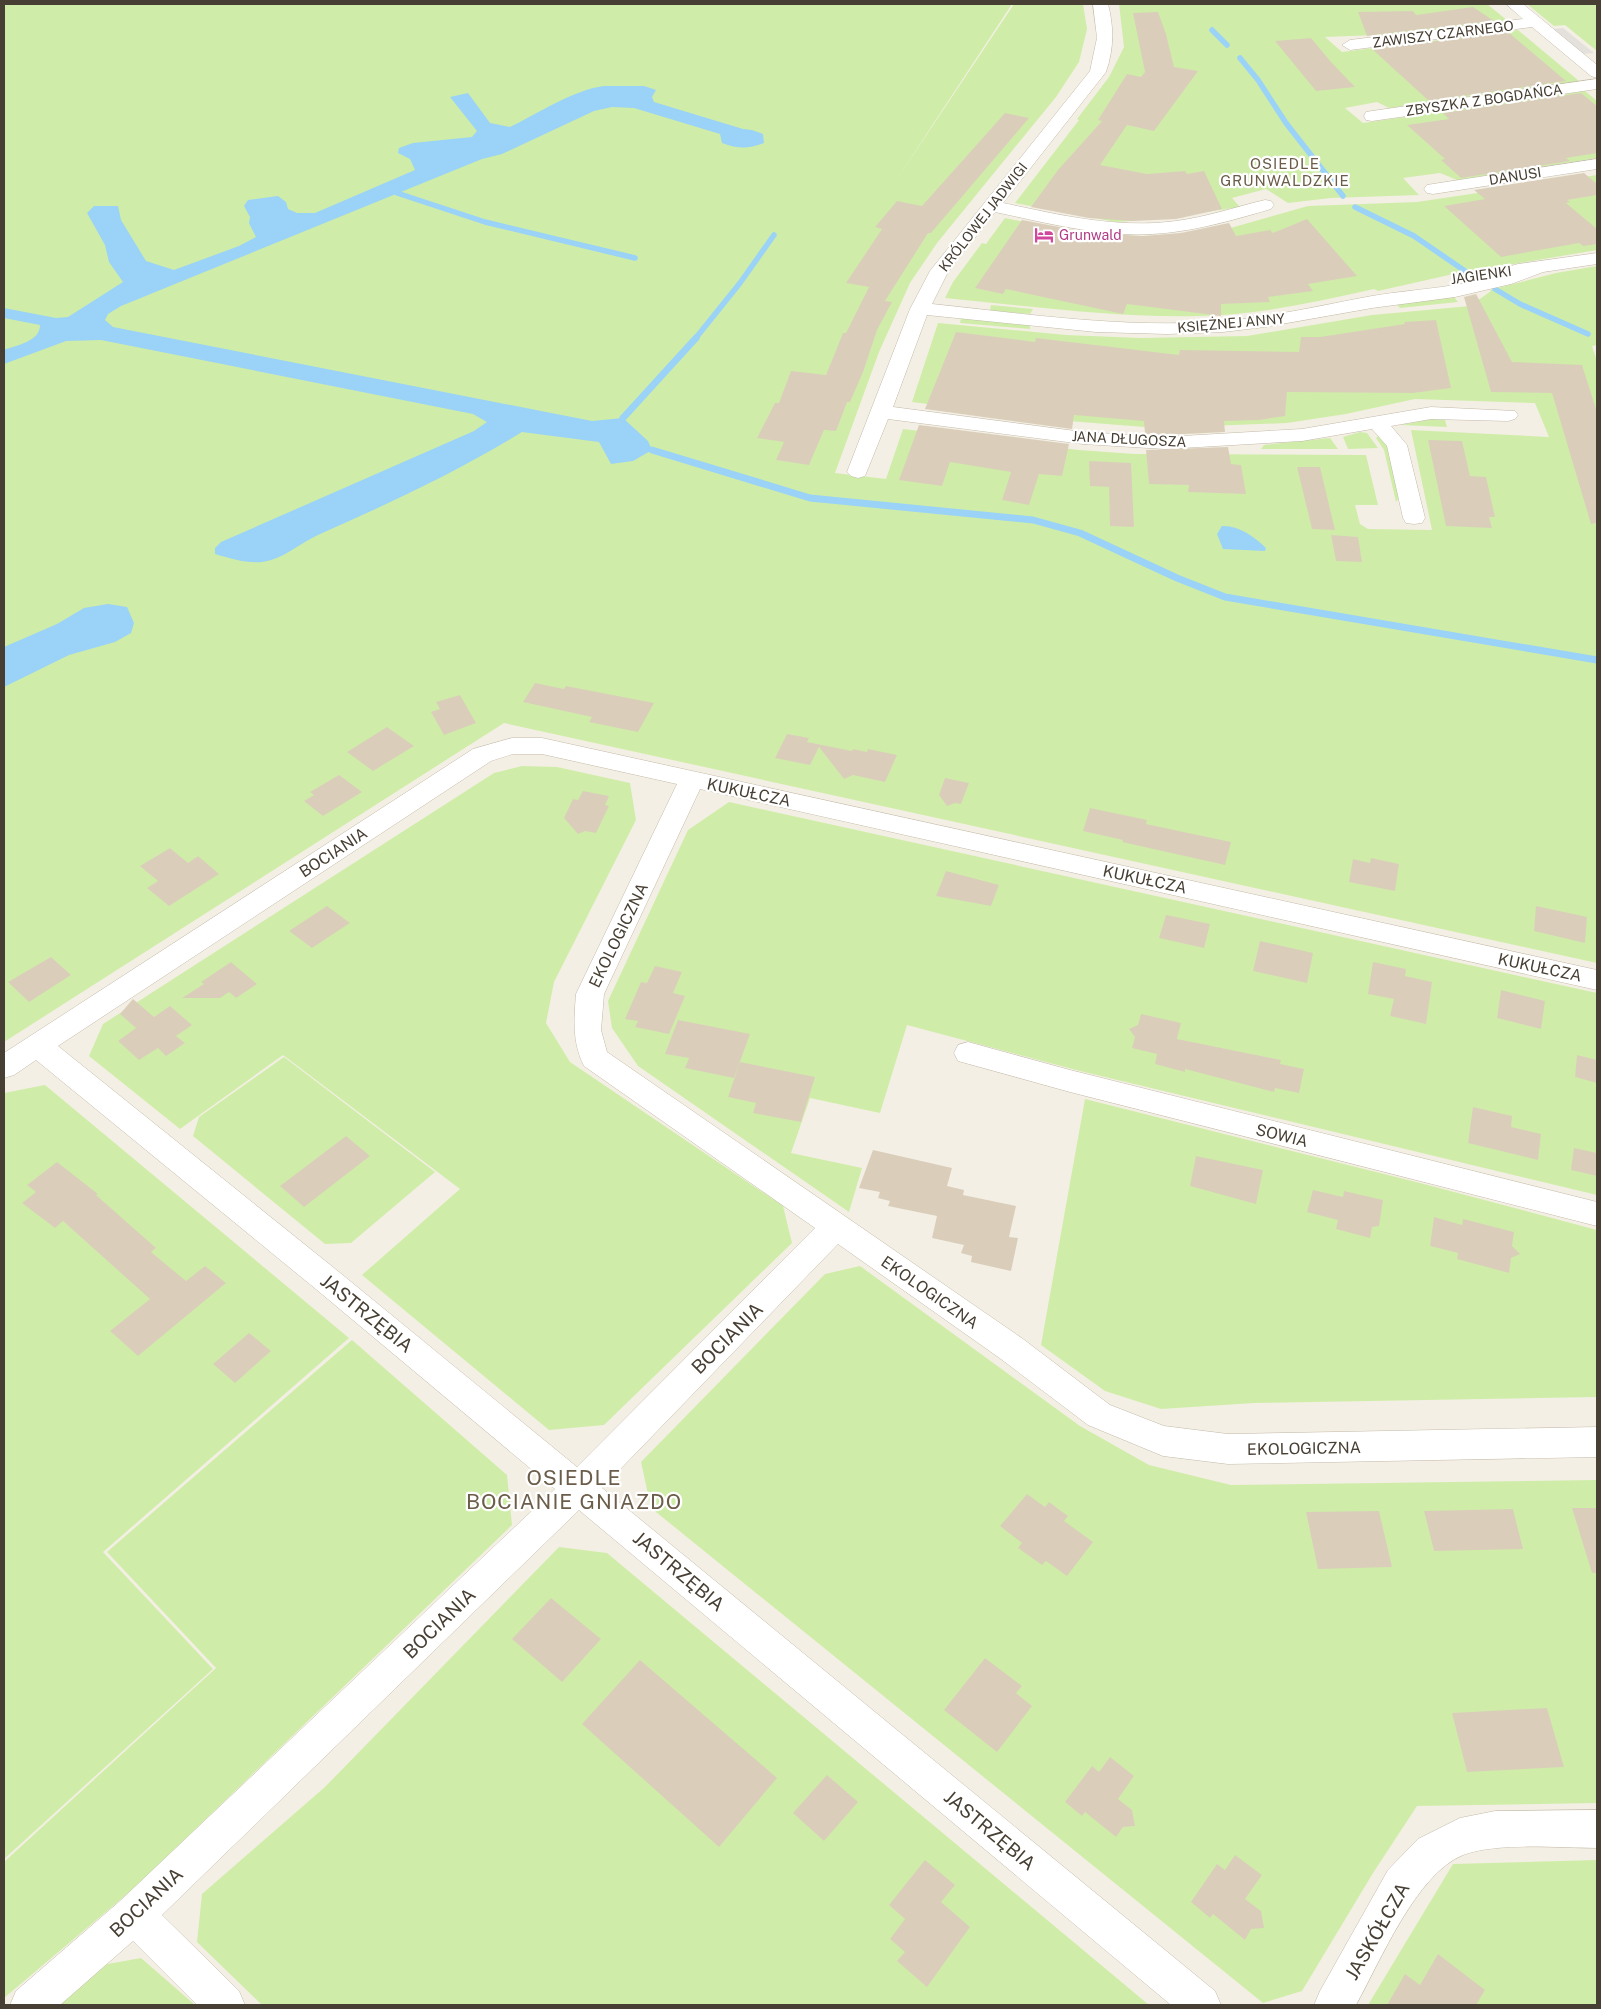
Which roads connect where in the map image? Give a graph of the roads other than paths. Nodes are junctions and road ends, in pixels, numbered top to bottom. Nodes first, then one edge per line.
1 (1101, 4) edge
2 (1514, 4) edge
3 (1536, 22) junction
4 (1350, 45) dead end
5 (1597, 72) edge
6 (1597, 84) edge
7 (1372, 116) dead end
8 (1597, 164) edge
9 (1433, 189) dead end
10 (1265, 204) dead end
11 (991, 206) junction
12 (1597, 259) edge
13 (920, 309) junction
14 (881, 412) junction
15 (1508, 415) dead end
16 (1377, 422) junction
17 (858, 472) dead end
18 (1414, 518) dead end
19 (692, 779) junction
20 (1597, 980) edge
21 (38, 1046) junction
22 (968, 1053) dead end
23 (4, 1067) edge
24 (1597, 1214) edge
25 (836, 1228) junction
26 (1597, 1442) edge
27 (579, 1488) junction
28 (1597, 1829) edge
29 (134, 1915) junction
30 (30, 2005) edge
31 (225, 2005) edge
32 (1201, 2005) edge
33 (1334, 2005) edge

1 - 11 street, KRÓLOWEJ JADWIGI
2 - 3 street
3 - 4 street, ZAWISZY CZARNEGO
3 - 5 street
6 - 7 street, ZBYSZKA Z BOGDAŃCA
8 - 9 street, DANUSI
10 - 11 street
11 - 13 street, KRÓLOWEJ JADWIGI
12 - 13 street, KSIĘŻNEJ ANNY
13 - 14 street, KRÓLOWEJ JADWIGI
14 - 16 street, JANA DŁUGOSZA
14 - 17 street, KRÓLOWEJ JADWIGI
15 - 16 street, JANA DŁUGOSZA
16 - 18 street
19 - 20 street, KUKUŁCZA
19 - 21 street, BOCIANIA
19 - 25 street, EKOLOGICZNA
21 - 23 street, BOCIANIA
21 - 27 street, JASTRZĘBIA
22 - 24 street, SOWIA
25 - 26 street, EKOLOGICZNA
25 - 27 street, BOCIANIA
27 - 29 street, BOCIANIA
27 - 32 street, JASTRZĘBIA
28 - 33 street, JASKÓŁCZA
29 - 30 street, BOCIANIA
29 - 31 street

